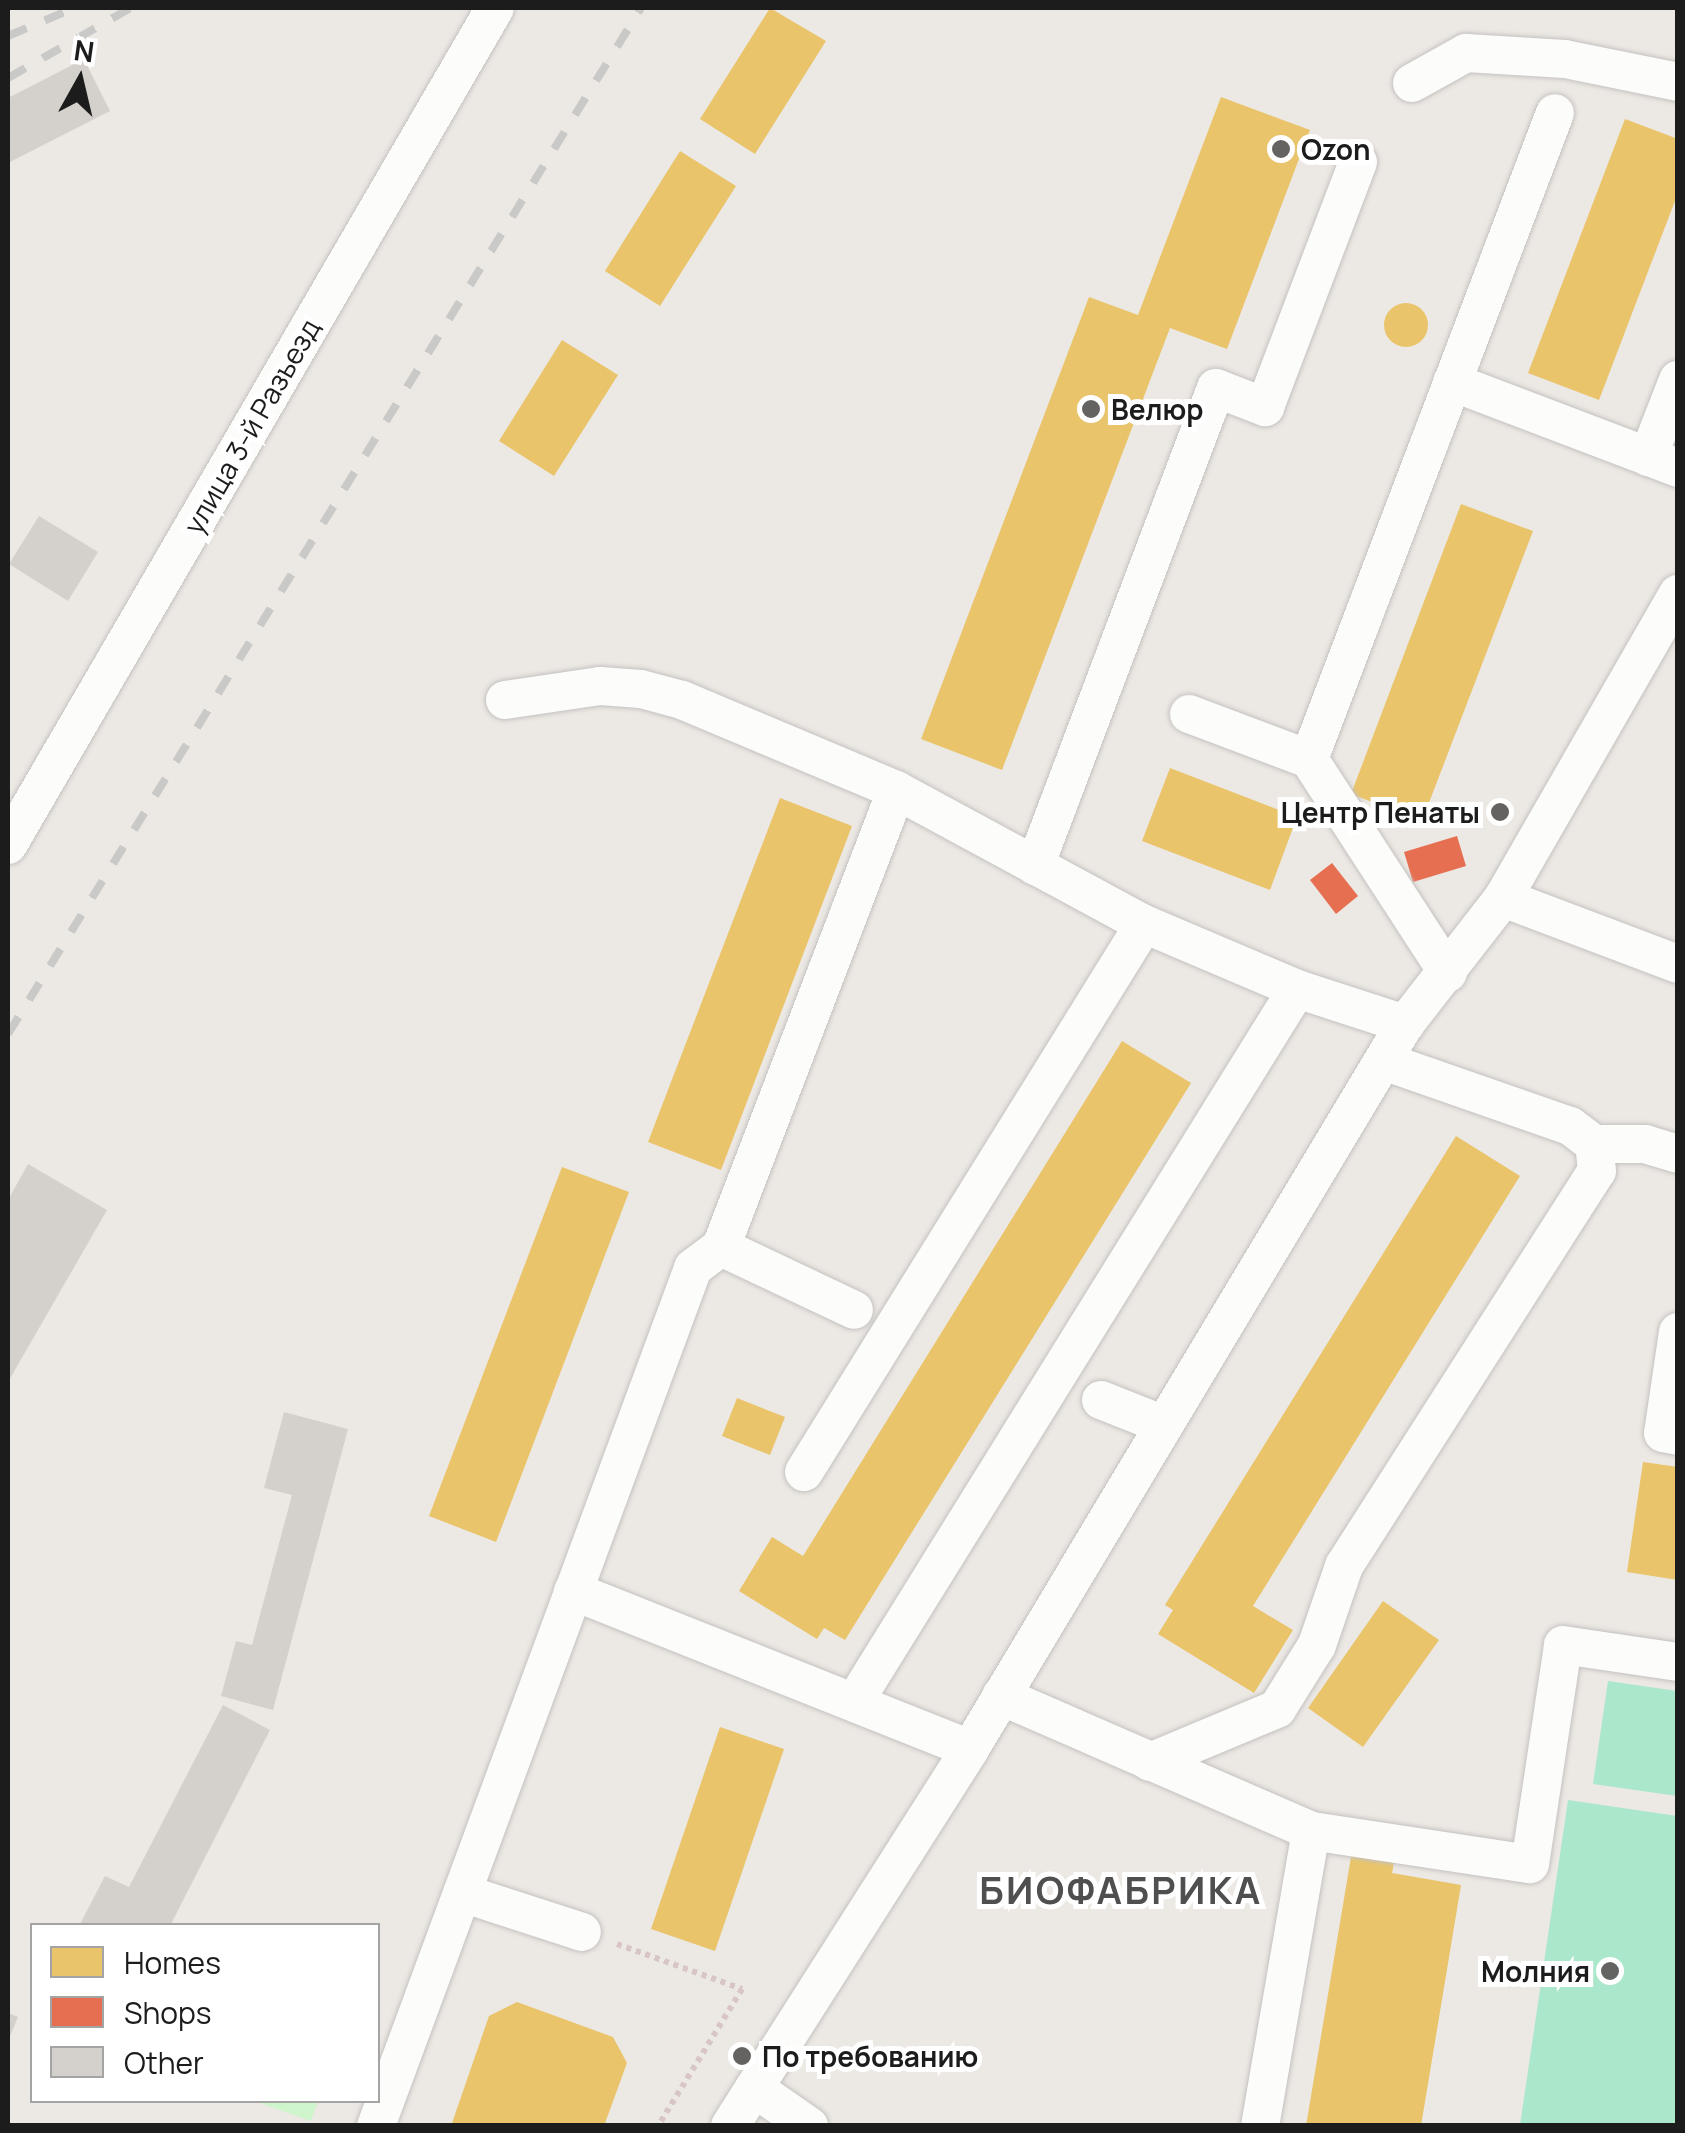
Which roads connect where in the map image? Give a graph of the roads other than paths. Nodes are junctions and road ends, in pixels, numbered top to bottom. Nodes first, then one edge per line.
1 (495, 8) edge
2 (1678, 82) edge
3 (1412, 83) dead end
4 (1555, 113) dead end
5 (1358, 162) dead end
6 (1678, 380) edge
7 (1452, 382) junction
8 (1663, 462) edge
9 (1678, 594) edge
10 (505, 700) dead end
11 (1189, 714) dead end
12 (1309, 759) junction
13 (896, 790) junction
14 (8, 845) edge
15 (1035, 866) junction
16 (1503, 898) junction
17 (1144, 924) junction
18 (1678, 964) edge
19 (1448, 973) junction
20 (1296, 989) junction
21 (1406, 1024) junction
22 (1383, 1061) junction
23 (1594, 1144) junction
24 (1678, 1154) edge
25 (721, 1247) junction
26 (854, 1310) dead end
27 (1678, 1332) edge
28 (1100, 1400) dead end
29 (1164, 1425) junction
30 (1678, 1436) edge
31 (804, 1472) dead end
32 (574, 1591) junction
33 (1678, 1662) edge
34 (1001, 1696) junction
35 (855, 1701) junction
36 (970, 1749) junction
37 (1150, 1762) junction
38 (1311, 1831) junction
39 (462, 1893) junction
40 (582, 1932) road end
41 (754, 2088) junction
42 (376, 2126) edge
43 (730, 2126) edge
44 (808, 2126) edge
45 (1260, 2126) edge

1 - 14 street, улица 3-й Разъезд
2 - 3 street
4 - 7 street
5 - 15 street
6 - 8 street
7 - 8 street
7 - 12 street
9 - 16 street
10 - 13 street
11 - 12 street
12 - 19 street
13 - 15 street
13 - 25 street
15 - 17 street
16 - 18 street
16 - 19 street
17 - 20 street
17 - 31 street
19 - 21 street
20 - 21 street
20 - 35 street
21 - 22 street
22 - 23 street
22 - 29 street
23 - 24 street
23 - 37 street
25 - 26 street
25 - 32 street
27 - 30 street
28 - 29 street
29 - 34 street
32 - 35 street
32 - 39 street
33 - 38 street
34 - 36 street
34 - 37 street
35 - 36 street
36 - 41 street
37 - 38 street
38 - 45 street
39 - 40 street
39 - 42 street
41 - 43 street
41 - 44 street

